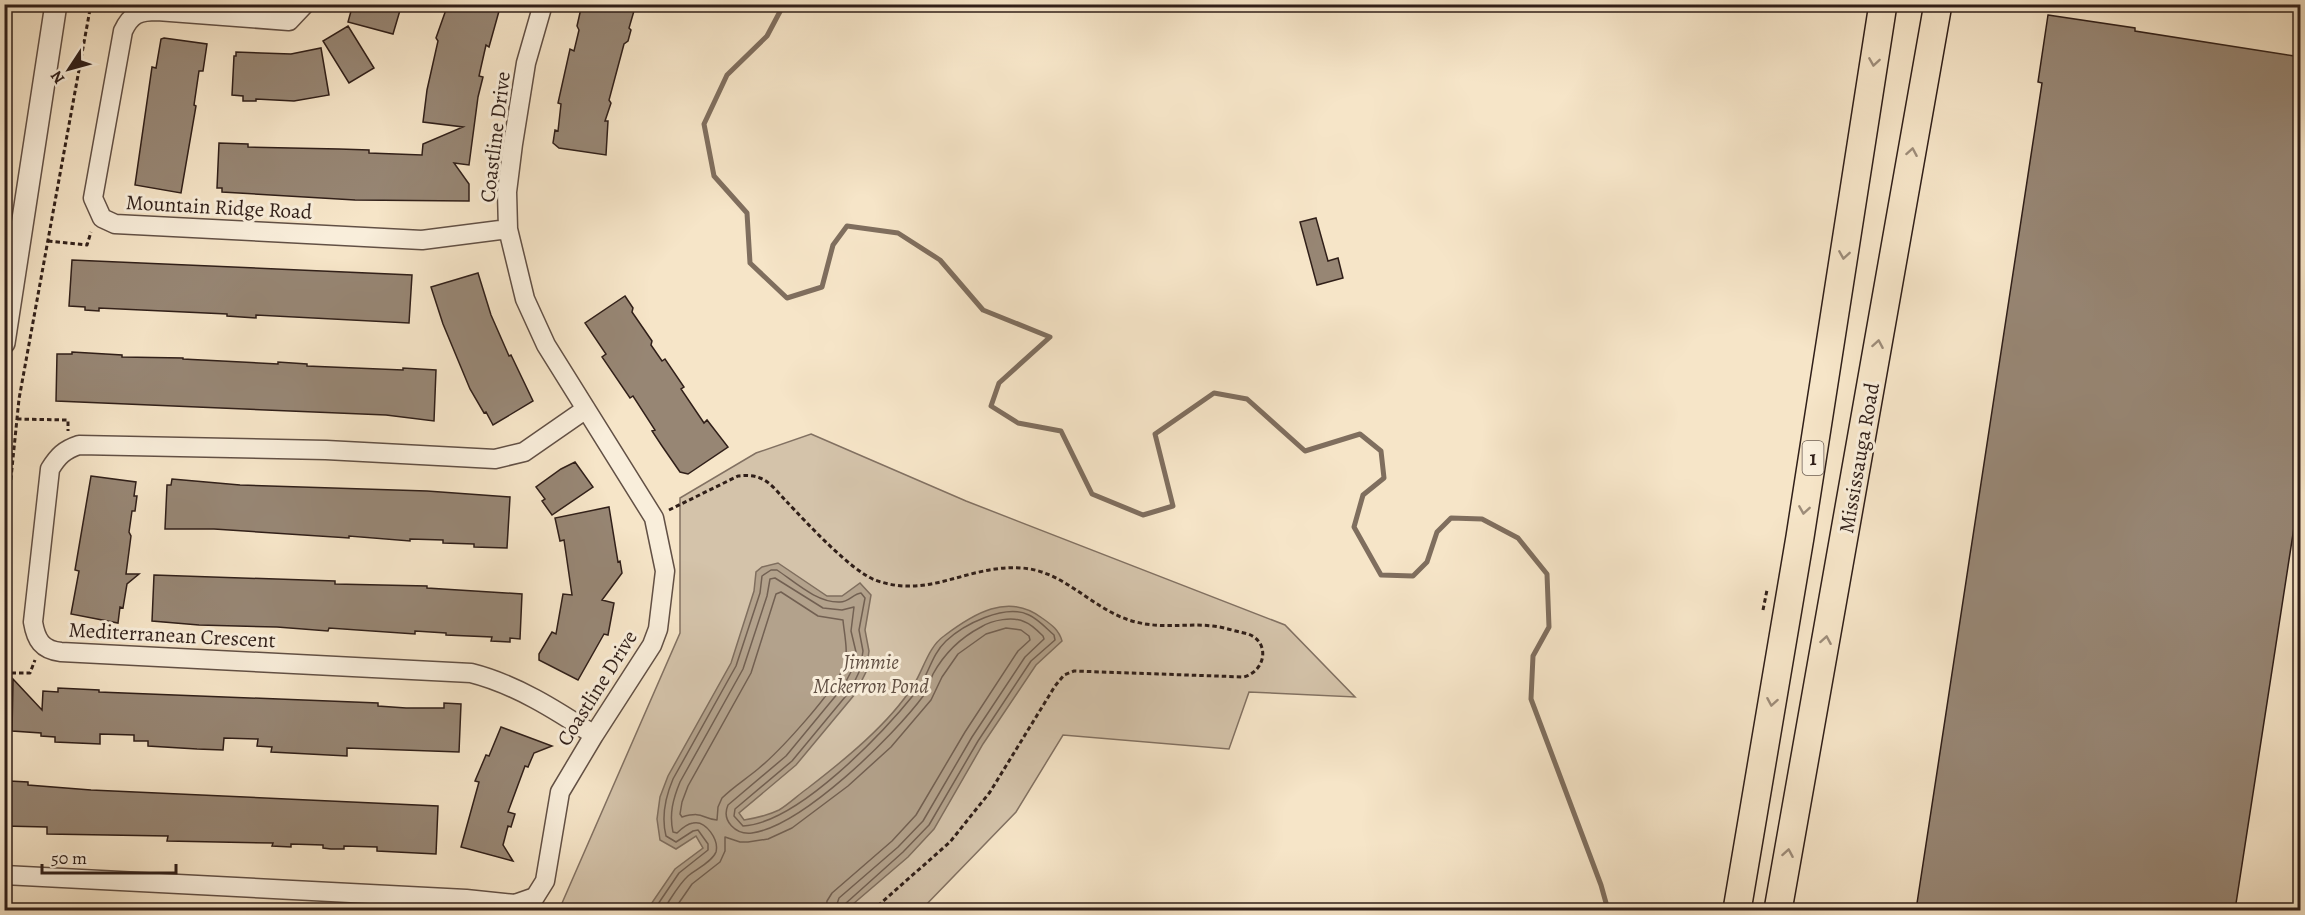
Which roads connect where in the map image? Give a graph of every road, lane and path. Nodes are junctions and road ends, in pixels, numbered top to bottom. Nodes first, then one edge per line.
1 (56, 4) edge
2 (91, 4) edge
3 (305, 4) edge
4 (543, 4) edge
5 (1883, 4) edge
6 (1938, 4) edge
7 (98, 212) junction
8 (508, 229) junction
9 (48, 241) junction
10 (4, 343) edge
11 (586, 409) junction
12 (17, 420) junction
13 (67, 449) junction
14 (654, 518) junction
15 (4, 547) edge
16 (41, 644) junction
17 (4, 673) edge
18 (594, 735) junction
19 (4, 875) edge
20 (873, 910) edge
21 (1737, 910) edge
22 (1778, 910) edge

1 - 10 street
2 - 9 path
3 - 7 street, Mountain Ridge Road
4 - 8 street, Coastline Drive
5 -> 21 main road, 1
22 -> 6 main road, Mississauga Road
7 - 8 street, Mountain Ridge Road
7 - 9 path
8 - 11 street, Coastline Drive
9 - 12 path
11 - 13 street
11 - 14 street, Coastline Drive
12 - 13 path
12 - 15 path
13 - 16 street, Mediterranean Crescent
14 - 18 street, Coastline Drive
14 - 20 path
16 - 17 path
16 - 18 street, Mediterranean Crescent
18 - 19 street, Coastline Drive

